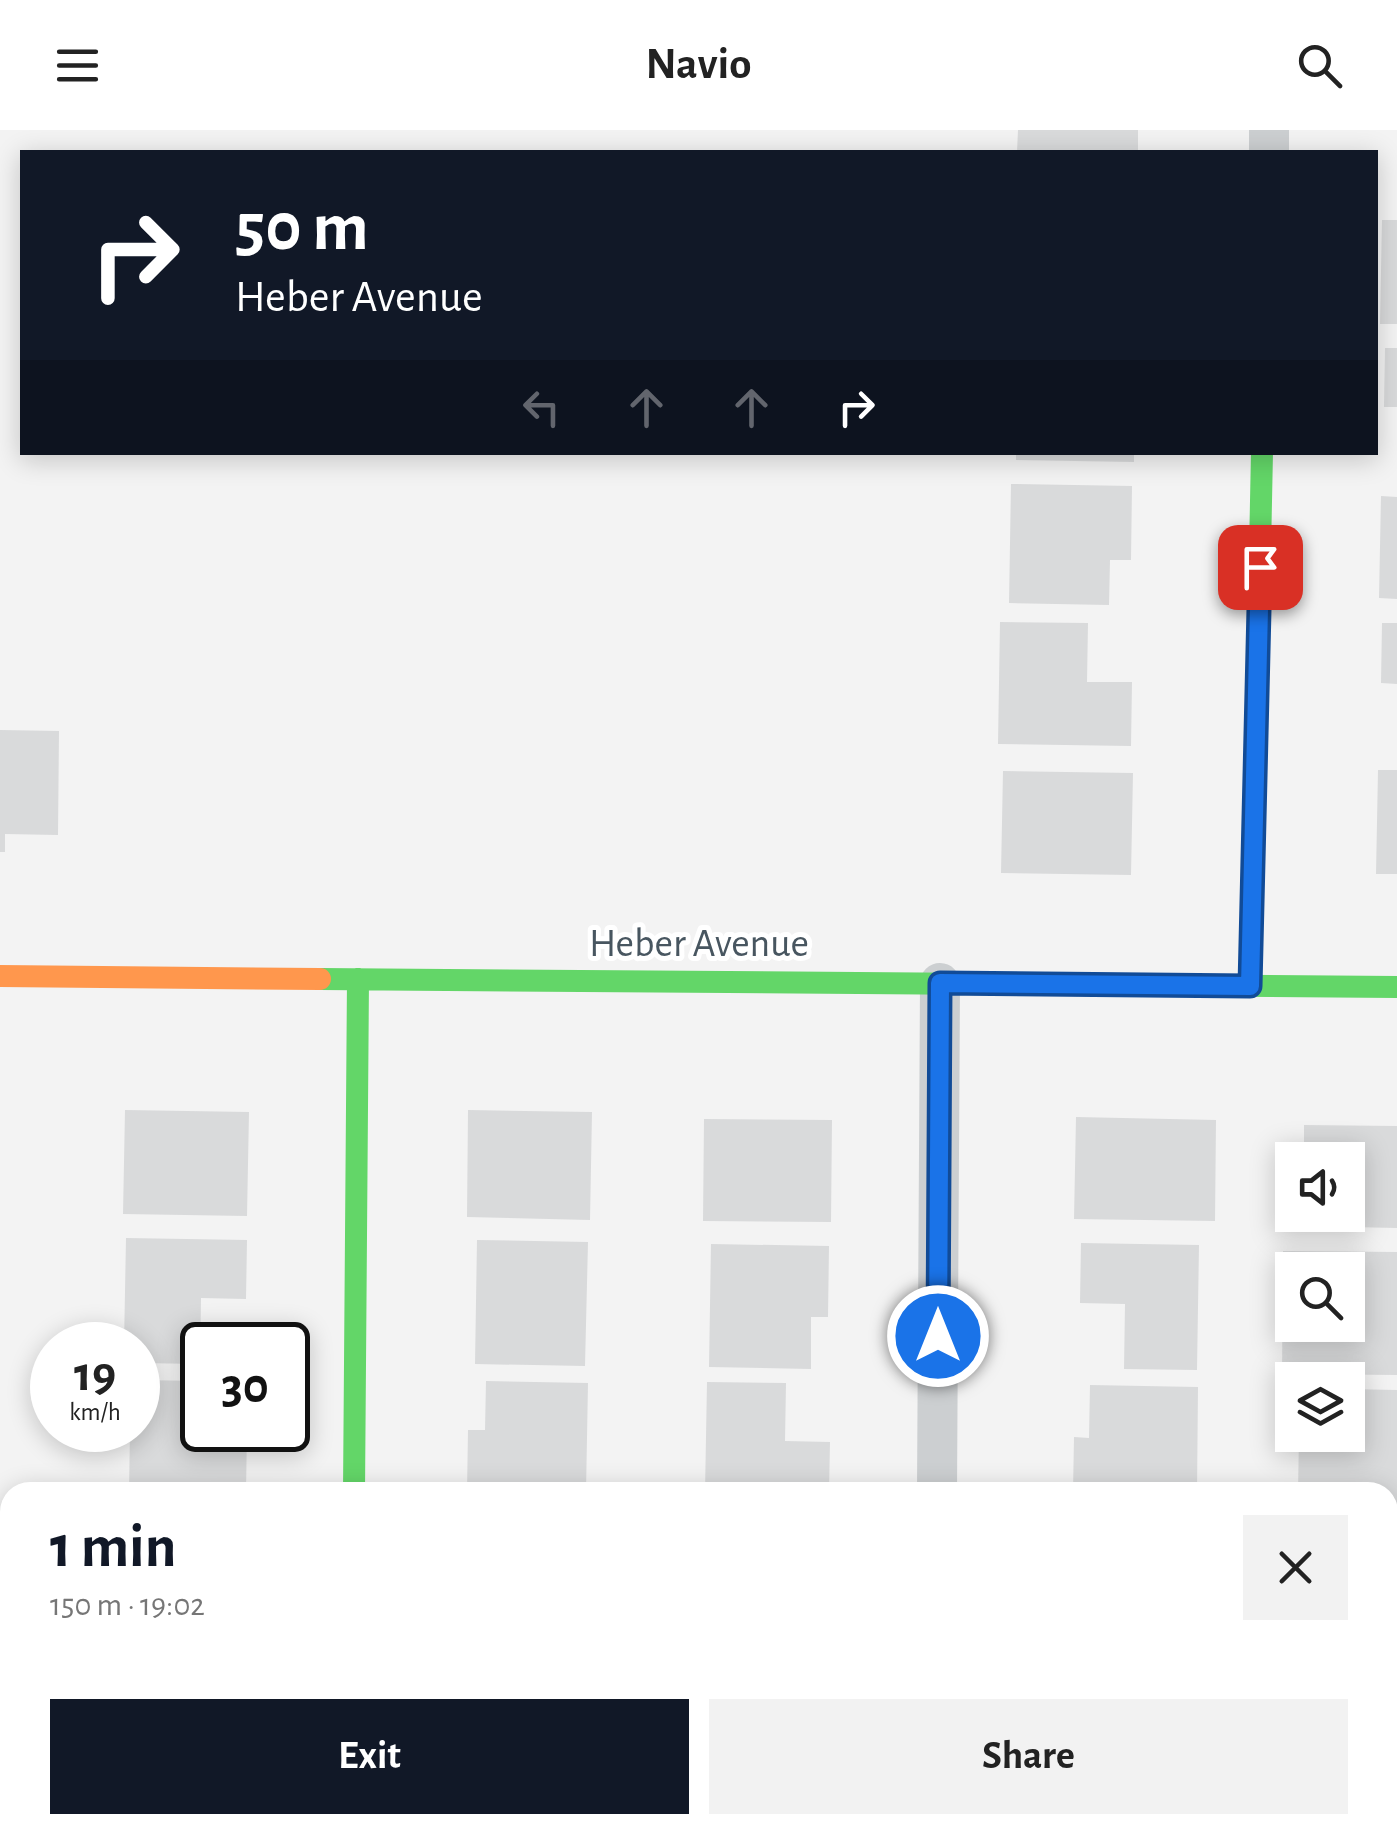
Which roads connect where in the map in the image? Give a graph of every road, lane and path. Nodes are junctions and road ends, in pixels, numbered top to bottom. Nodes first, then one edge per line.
1 (1262, 455) edge
2 (0, 976) edge
3 (358, 979) junction
4 (940, 983) junction
5 (1250, 986) junction
6 (1397, 987) edge
7 (354, 1482) edge
8 (937, 1482) edge

1 - 5 street
2 - 3 street, Heber Avenue
3 - 4 street, Heber Avenue
3 - 7 street
4 - 5 street, Heber Avenue
4 - 8 street
5 - 6 street, Heber Avenue

